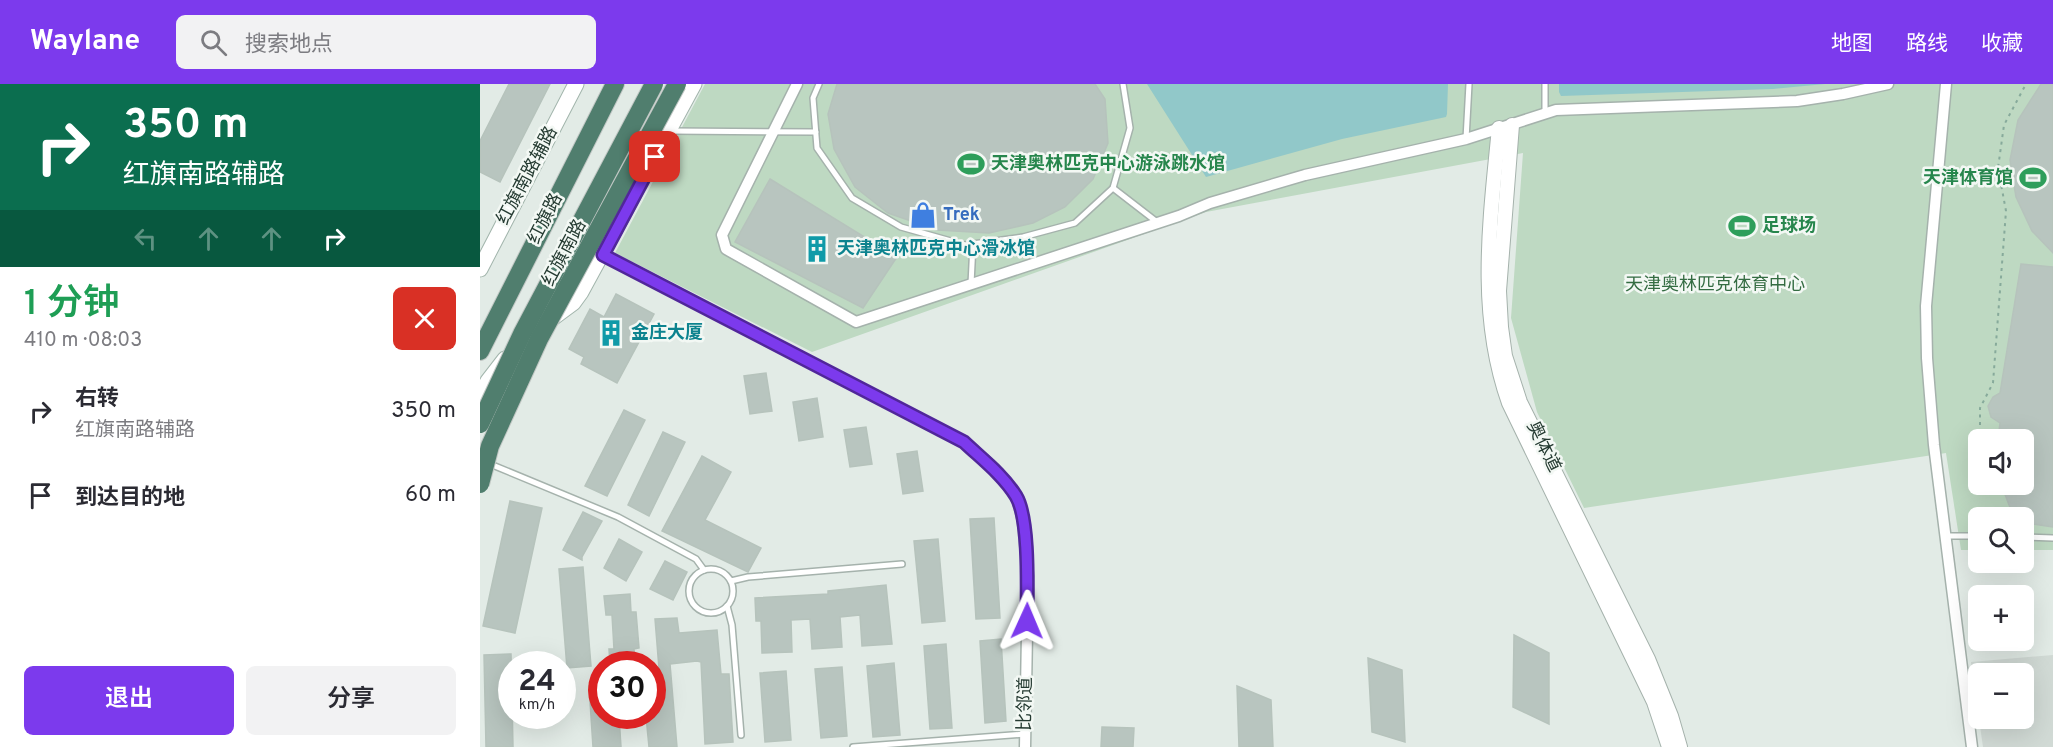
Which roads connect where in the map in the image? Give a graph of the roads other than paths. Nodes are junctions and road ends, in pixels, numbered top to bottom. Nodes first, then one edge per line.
1 (576, 84) edge
2 (654, 84) edge
3 (694, 84) edge
4 (797, 84) edge
5 (819, 84) edge
6 (1123, 84) edge
7 (1469, 84) edge
8 (1545, 84) edge
9 (1888, 84) edge
10 (1946, 84) edge
11 (614, 85) edge
12 (673, 89) edge
13 (1545, 113) junction
14 (1505, 126) junction
15 (669, 131) junction
16 (816, 132) junction
17 (771, 133) junction
18 (1466, 139) junction
19 (1113, 188) junction
20 (1158, 223) junction
21 (973, 244) junction
22 (603, 255) junction
23 (480, 269) edge
24 (971, 284) junction
25 (480, 351) edge
26 (480, 396) edge
27 (480, 424) edge
28 (485, 453) edge
29 (480, 470) edge
30 (480, 484) edge
31 (1946, 536) junction
32 (1968, 536) edge
33 (2034, 537) edge
34 (2053, 538) edge
35 (902, 564) dead end
36 (704, 570) junction
37 (731, 581) junction
38 (728, 606) junction
39 (1025, 734) junction
40 (741, 735) dead end
41 (853, 747) edge
42 (1024, 747) edge
43 (1669, 747) edge
44 (1680, 747) edge
45 (1972, 747) edge

1 - 23 main road, 红旗南路辅路
2 - 27 highway, 红旗南路, bridge
3 - 15 main road
4 - 17 street
5 - 16 lane
6 - 19 lane
7 - 18 lane
8 - 13 lane
9 - 13 street
10 - 31 street
11 - 25 highway, 红旗路
12 - 28 highway, bridge
13 - 14 street
14 - 18 street
14 - 43 street
14 - 44 street, 奥体道
15 - 17 lane
15 - 22 main road
16 - 17 lane
16 - 21 lane
17 - 24 street
18 - 20 street
19 - 20 lane
19 - 21 lane
20 - 24 street
21 - 24 lane
22 - 26 main road
22 - 39 street, 比邻道
28 - 29 highway, bridge
28 - 30 highway, bridge
28 - 36 lane
31 - 32 lane
31 - 45 street
33 - 34 lane
35 - 37 lane
36 - 37 lane
36 - 38 lane
37 - 38 lane
38 - 40 lane
39 - 41 lane
39 - 42 street, 比邻道

